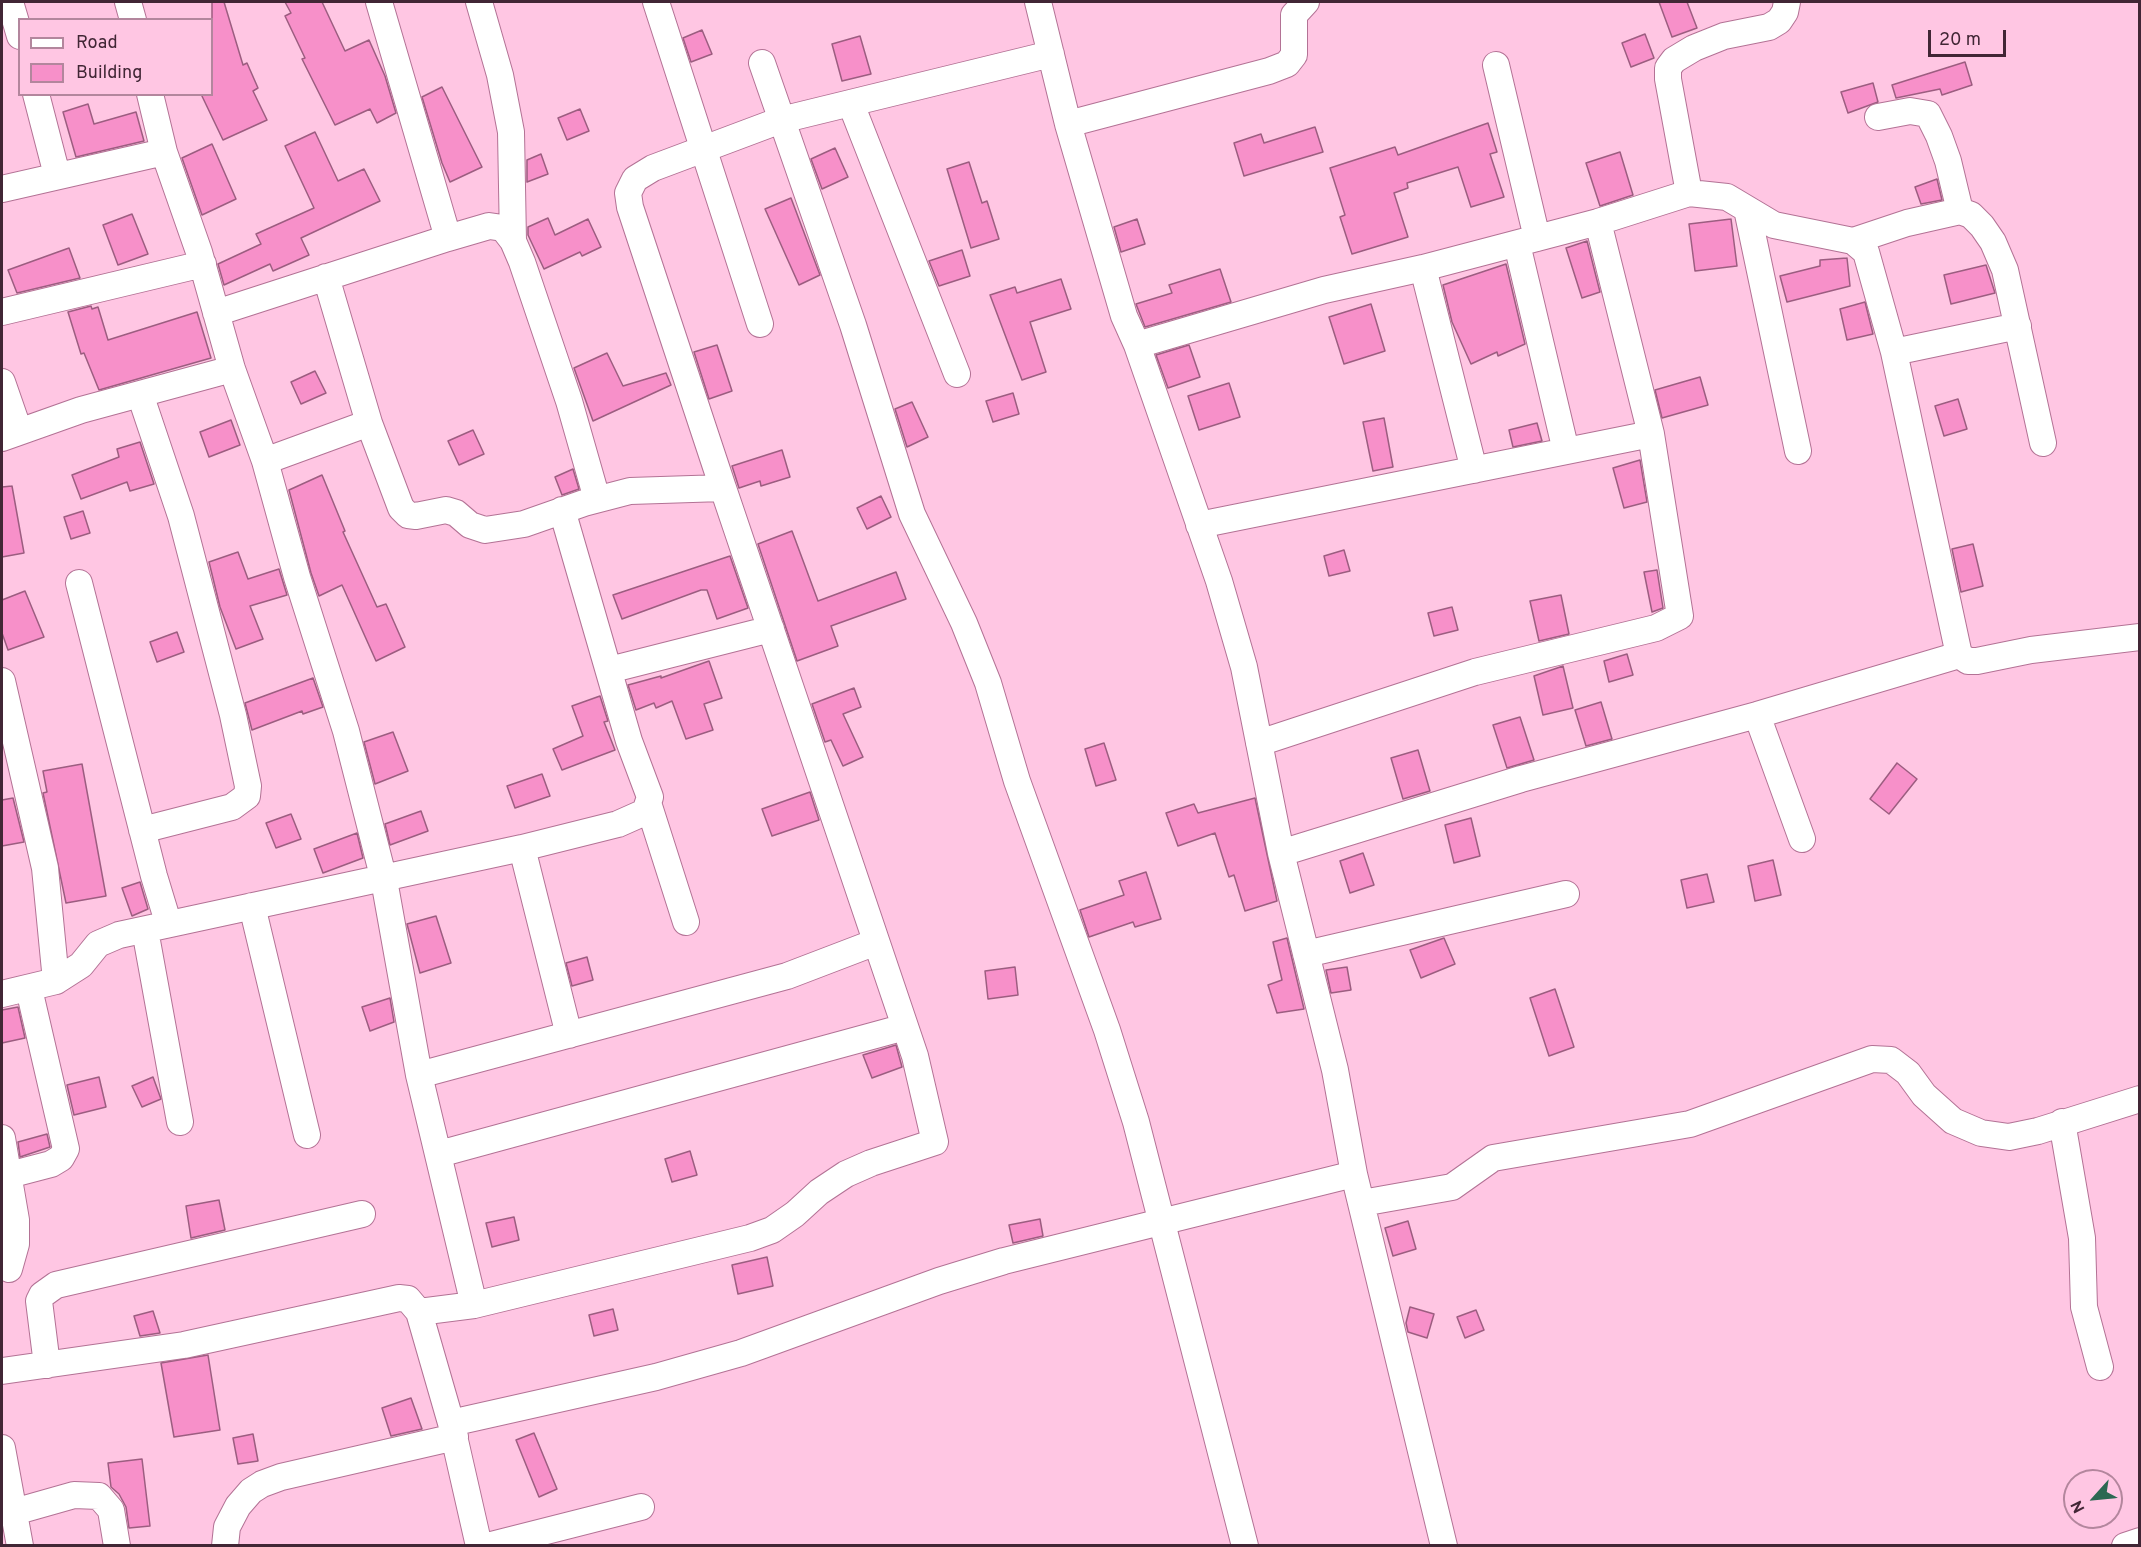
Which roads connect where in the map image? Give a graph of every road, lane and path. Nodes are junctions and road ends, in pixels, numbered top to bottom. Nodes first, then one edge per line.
1 (10, 2) edge
2 (128, 2) edge
3 (379, 2) edge
4 (480, 2) edge
5 (656, 2) edge
6 (1038, 2) edge
7 (1306, 2) edge
8 (1787, 2) edge
9 (132, 18) edge
10 (18, 29) edge
11 (1052, 54) junction
12 (762, 63) dead end
13 (1496, 65) dead end
14 (37, 96) edge
15 (150, 96) edge
16 (851, 104) junction
17 (1878, 117) dead end
18 (781, 120) junction
19 (1068, 124) junction
20 (703, 148) junction
21 (164, 152) junction
22 (57, 175) junction
23 (2, 189) edge
24 (1689, 193) junction
25 (1747, 209) junction
26 (1960, 211) junction
27 (1598, 222) junction
28 (448, 238) junction
29 (513, 241) junction
30 (1527, 241) junction
31 (1853, 241) junction
32 (203, 264) junction
33 (1423, 268) junction
34 (326, 277) junction
35 (2, 312) edge
36 (216, 313) junction
37 (760, 324) dead end
38 (2018, 326) junction
39 (1137, 345) junction
40 (1894, 352) junction
41 (232, 369) junction
42 (957, 374) dead end
43 (2, 382) edge
44 (140, 394) junction
45 (369, 423) junction
46 (10, 434) edge
47 (1651, 434) junction
48 (2043, 443) dead end
49 (1566, 451) junction
50 (1798, 451) dead end
51 (265, 461) junction
52 (1474, 470) junction
53 (723, 488) junction
54 (597, 499) junction
55 (562, 510) junction
56 (1199, 525) junction
57 (79, 583) dead end
58 (771, 629) junction
59 (2139, 637) edge
60 (1959, 656) junction
61 (609, 670) junction
62 (2, 681) edge
63 (1757, 715) junction
64 (1259, 743) junction
65 (649, 806) junction
66 (142, 830) junction
67 (1802, 839) dead end
68 (522, 848) junction
69 (1281, 853) junction
70 (384, 880) junction
71 (1566, 894) dead end
72 (252, 906) junction
73 (686, 922) dead end
74 (157, 926) junction
75 (876, 942) junction
76 (1306, 954) junction
77 (56, 981) junction
78 (29, 989) junction
79 (2, 994) edge
80 (905, 1027) junction
81 (569, 1035) junction
82 (419, 1075) junction
83 (2139, 1099) edge
84 (180, 1122) dead end
85 (2062, 1122) junction
86 (307, 1135) dead end
87 (2, 1138) edge
88 (439, 1154) junction
89 (1354, 1174) junction
90 (9, 1175) junction
91 (1362, 1203) junction
92 (362, 1214) dead end
93 (1160, 1223) junction
94 (5, 1268) edge
95 (39, 1301) junction
96 (474, 1305) junction
97 (419, 1312) junction
98 (47, 1365) junction
99 (2100, 1367) dead end
100 (2, 1371) edge
101 (453, 1430) junction
102 (2, 1448) edge
103 (641, 1507) dead end
104 (14, 1512) junction
105 (2139, 1540) edge
106 (20, 1545) edge
107 (117, 1545) edge
108 (225, 1545) edge
109 (479, 1545) edge
110 (487, 1545) edge
111 (1245, 1545) edge
112 (1444, 1545) edge
113 (2125, 1545) edge

1 - 10 street
2 - 9 street
3 - 28 street
4 - 29 street
5 - 20 street
6 - 11 street
7 - 19 street
8 - 24 street
11 - 16 street
11 - 19 street
12 - 18 street
13 - 30 street
14 - 22 street
15 - 21 street
16 - 18 street
16 - 42 street
17 - 26 street
18 - 20 street
18 - 93 street
19 - 39 street
20 - 37 street
20 - 53 street
21 - 22 street
21 - 32 street
22 - 23 street
24 - 25 street
24 - 27 street
25 - 31 street
25 - 50 street
26 - 31 street
26 - 38 street
27 - 30 street
27 - 47 street
28 - 29 street
28 - 34 street
29 - 54 street
30 - 33 street
30 - 49 street
31 - 40 street
32 - 35 street
32 - 36 street
33 - 39 street
33 - 52 street
34 - 36 street
34 - 45 street
36 - 41 street
38 - 40 street
38 - 48 street
39 - 56 street
40 - 60 street
41 - 44 street
41 - 51 street
43 - 46 street
44 - 46 street
44 - 66 street
45 - 51 street
45 - 55 street
47 - 49 street
47 - 64 street
49 - 52 street
51 - 70 street
52 - 56 street
53 - 54 street
53 - 58 street
54 - 55 street
55 - 61 street
56 - 64 street
57 - 66 street
58 - 61 street
58 - 75 street
59 - 60 street
60 - 63 street
61 - 65 street
62 - 77 street
63 - 67 street
63 - 69 street
64 - 69 street
65 - 68 street
65 - 73 street
66 - 74 street
68 - 70 street
68 - 81 street
69 - 76 street
70 - 72 street
70 - 82 street
71 - 76 street
72 - 74 street
72 - 86 street
74 - 77 street
74 - 84 street
75 - 80 street
75 - 81 street
76 - 89 street
77 - 78 street
78 - 79 street
78 - 90 street
80 - 88 street
80 - 96 street
81 - 82 street
82 - 88 street
83 - 85 street
85 - 91 street
85 - 99 street
87 - 90 street
88 - 96 street
89 - 91 street
89 - 93 street
90 - 94 street
91 - 112 street
92 - 95 street
93 - 101 street
93 - 111 street
94 - 95 street
95 - 98 street
96 - 97 street
97 - 98 street
97 - 101 street
98 - 100 street
101 - 108 street
101 - 109 street
102 - 104 street
103 - 110 street
104 - 106 street
104 - 107 street
105 - 113 street

